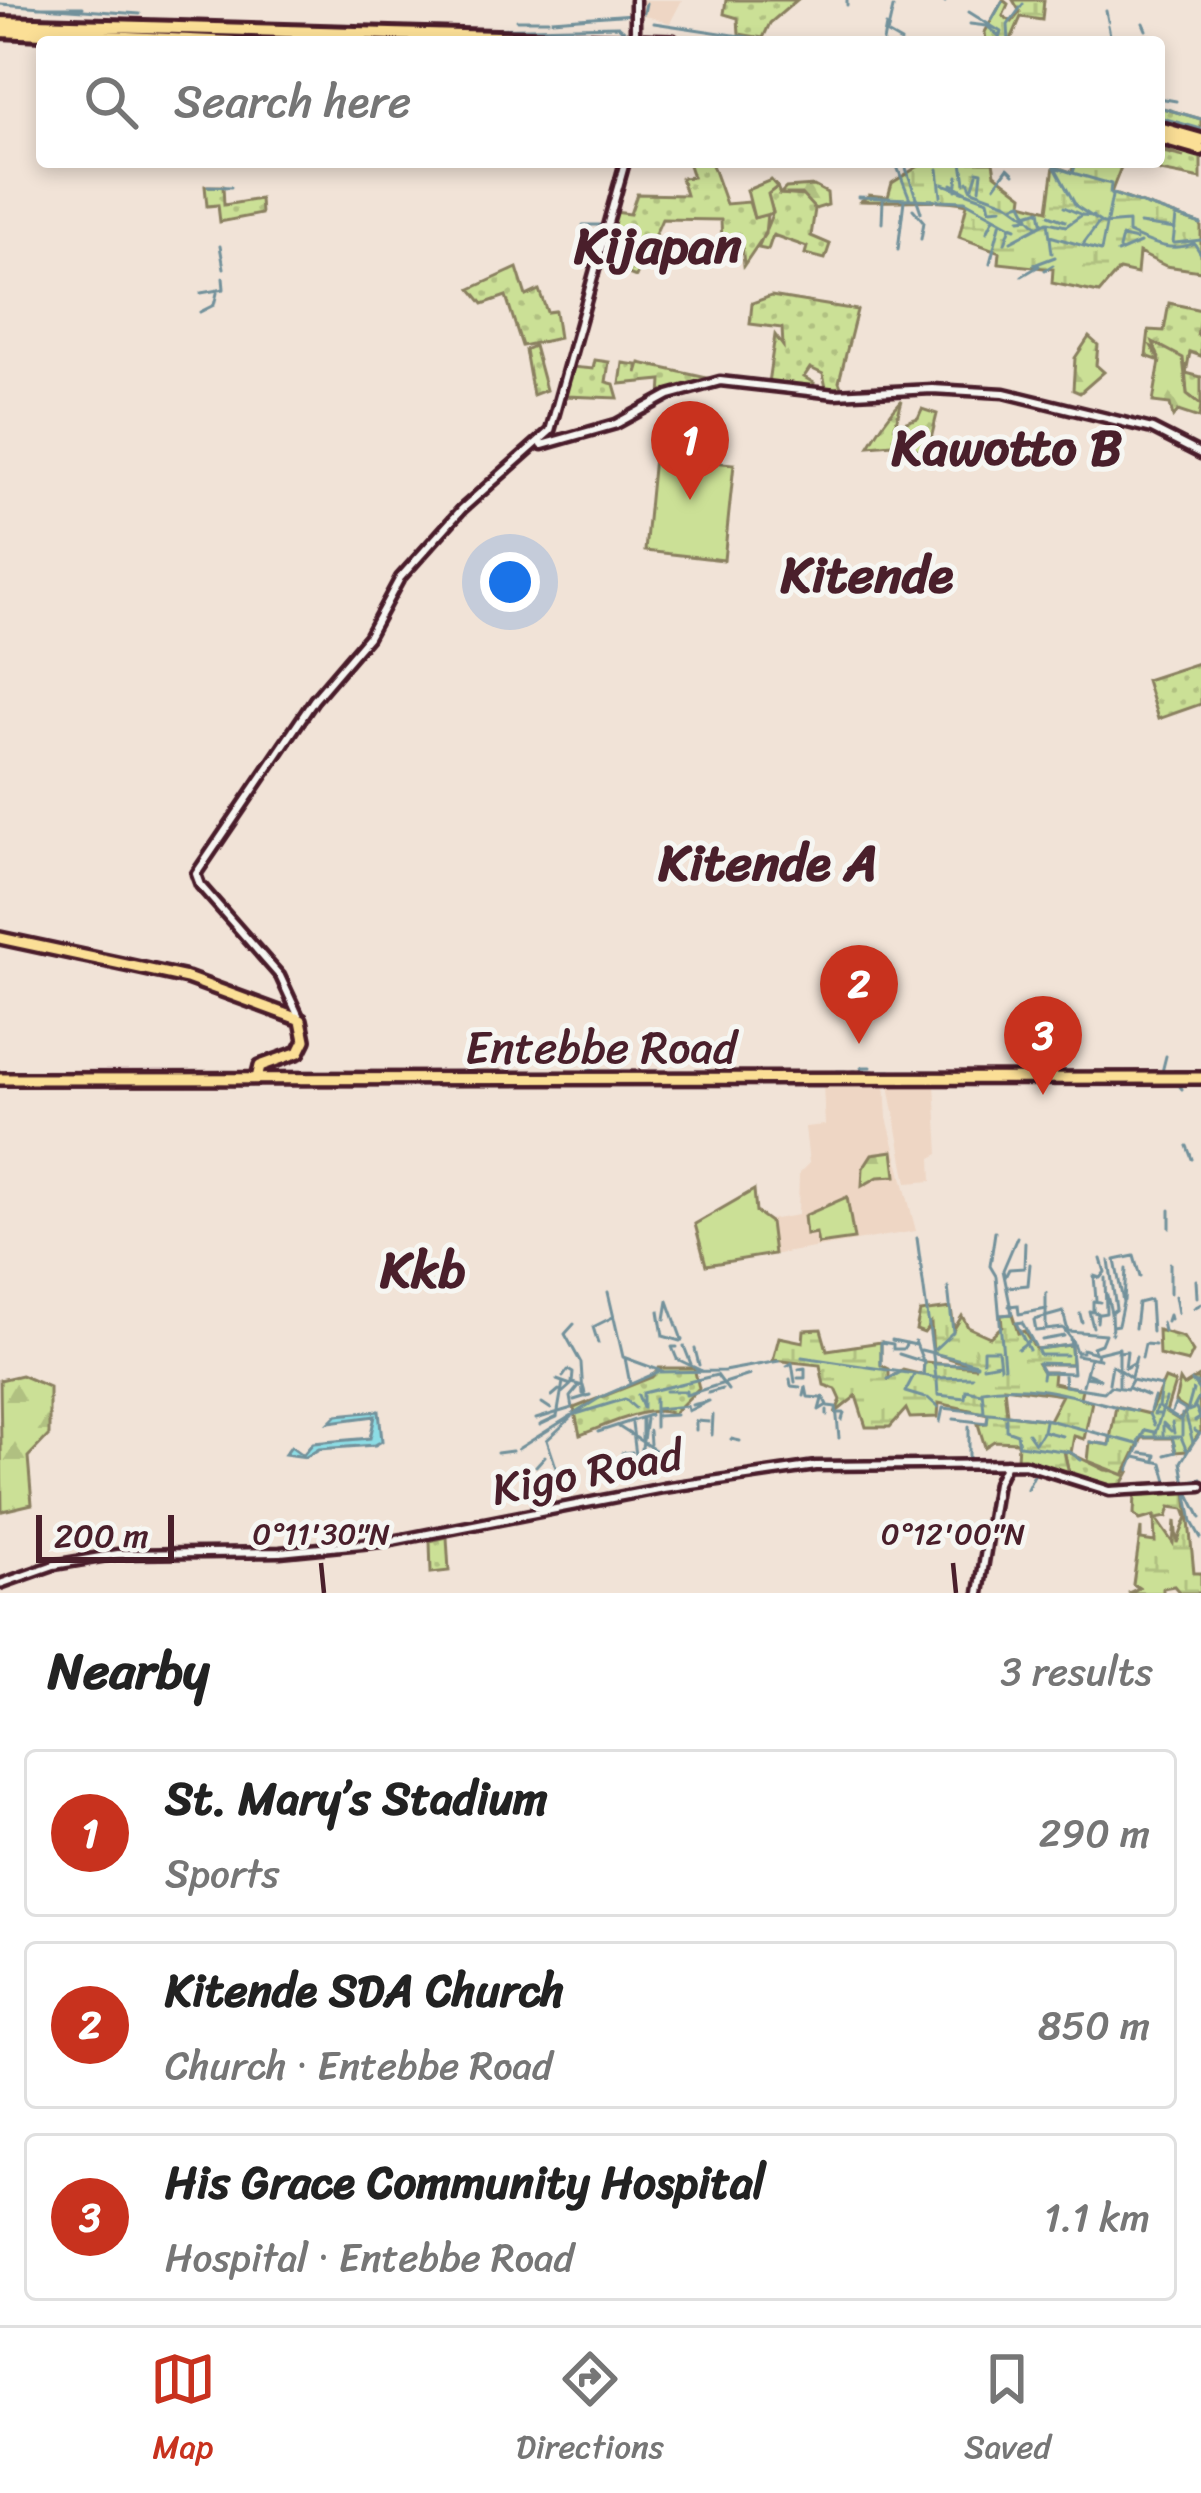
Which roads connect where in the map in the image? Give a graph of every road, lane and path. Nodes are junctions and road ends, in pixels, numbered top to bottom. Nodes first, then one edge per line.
1 (635, 0) edge
2 (0, 27) edge
3 (139, 36) edge
4 (403, 36) edge
5 (635, 36) edge
6 (1165, 130) edge
7 (1165, 139) edge
8 (1201, 140) edge
9 (1201, 149) edge
10 (623, 168) edge
11 (539, 446) junction
12 (1201, 454) edge
13 (0, 938) edge
14 (301, 1020) junction
15 (257, 1078) junction
16 (1201, 1078) edge
17 (0, 1079) edge
18 (1006, 1464) junction
19 (1201, 1486) edge
20 (0, 1584) edge
21 (979, 1593) edge

1 - 5 street, bridge
2 - 3 highway
2 - 4 highway
6 - 8 highway
7 - 9 highway
10 - 11 street
11 - 12 street
11 - 14 street
13 - 14 main road
14 - 15 main road
15 - 16 main road, Entebbe Road
15 - 17 main road, Entebbe Road
18 - 19 street, Kigo Road
18 - 20 street, Kigo Road
18 - 21 street

